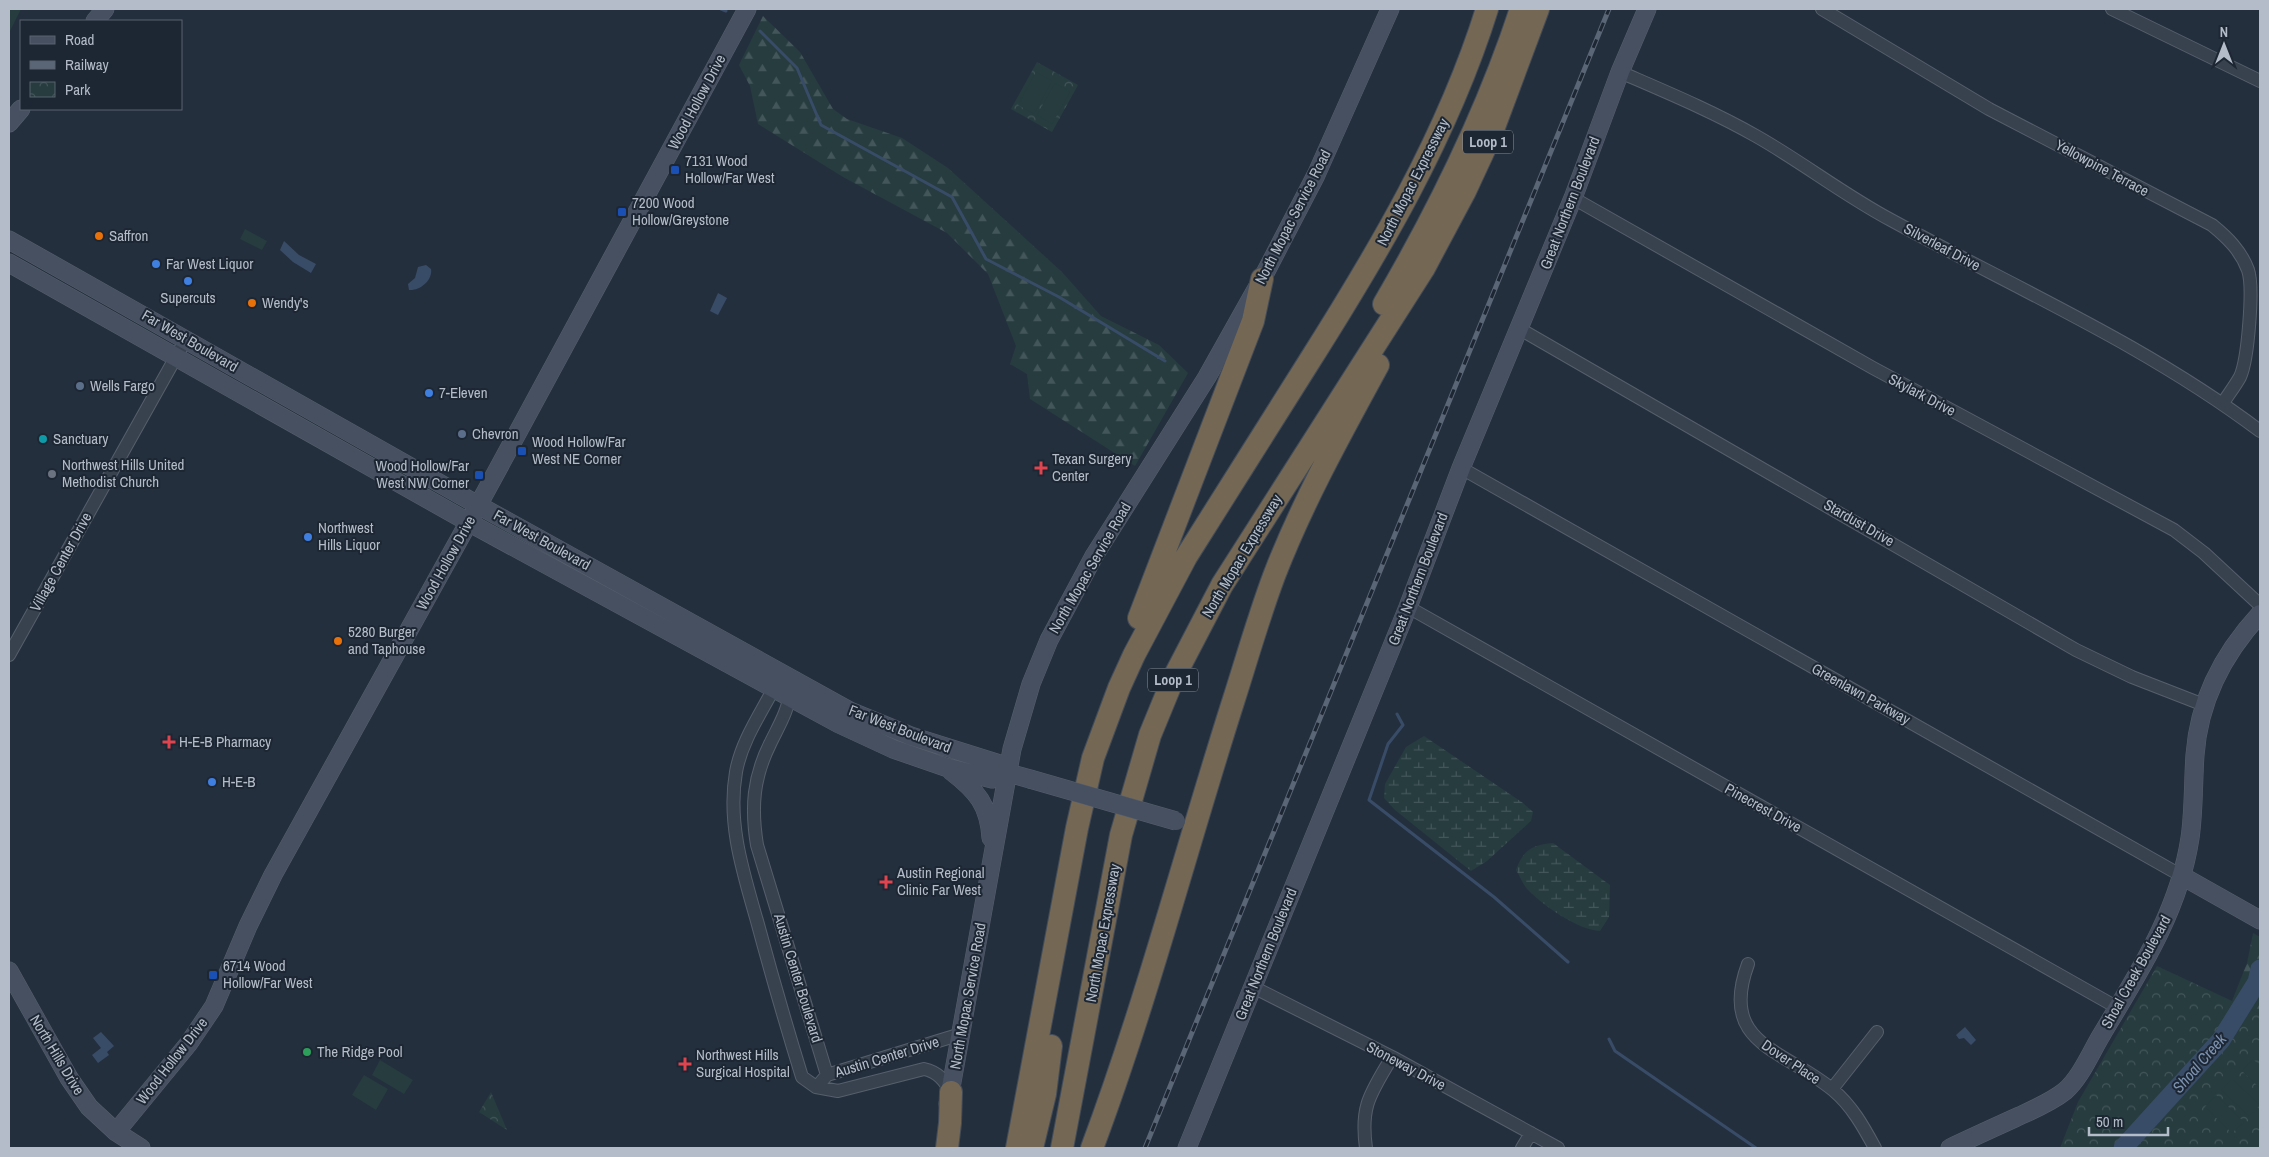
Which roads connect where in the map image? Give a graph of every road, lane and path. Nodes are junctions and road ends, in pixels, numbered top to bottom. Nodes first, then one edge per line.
1 (105, 9) edge
2 (747, 9) edge
3 (1390, 9) edge
4 (1487, 9) edge
5 (1502, 9) edge
6 (1520, 9) edge
7 (1538, 9) edge
8 (1647, 9) edge
9 (1822, 9) edge
10 (2112, 9) edge
11 (96, 20) edge
12 (1620, 72) junction
13 (2260, 82) edge
14 (20, 110) edge
15 (9, 123) edge
16 (1573, 198) junction
17 (9, 240) edge
18 (9, 263) edge
19 (1424, 268) junction
20 (1262, 279) junction
21 (1520, 329) junction
22 (186, 339) junction
23 (176, 357) junction
24 (2223, 403) junction
25 (2260, 431) edge
26 (1461, 468) junction
27 (478, 505) junction
28 (468, 522) junction
29 (2260, 605) edge
30 (1408, 607) junction
31 (2260, 614) edge
32 (9, 655) edge
33 (790, 678) junction
34 (1119, 688) junction
35 (773, 690) junction
36 (790, 699) junction
37 (2204, 705) junction
38 (945, 766) junction
39 (1008, 773) junction
40 (1185, 824) junction
41 (993, 858) junction
42 (2182, 876) junction
43 (768, 881) junction
44 (749, 893) junction
45 (2259, 920) edge
46 (1748, 964) dead end
47 (9, 971) edge
48 (1253, 986) junction
49 (2118, 1008) junction
50 (1876, 1032) dead end
51 (961, 1034) junction
52 (1392, 1057) junction
53 (827, 1075) junction
54 (816, 1088) junction
55 (1832, 1089) junction
56 (951, 1092) junction
57 (116, 1132) junction
58 (1531, 1133) junction
59 (141, 1148) edge
60 (936, 1148) edge
61 (946, 1148) edge
62 (1022, 1148) edge
63 (1048, 1148) edge
64 (1062, 1148) edge
65 (1092, 1148) edge
66 (1187, 1148) edge
67 (1366, 1148) edge
68 (1522, 1148) edge
69 (1558, 1148) edge
70 (1875, 1148) edge
71 (1950, 1148) edge

1 - 11 street
2 - 27 street, Wood Hollow Drive
3 - 20 street, North Mopac Service Road
4 - 34 highway, North Mopac Expressway / Loop 1
5 - 62 highway
6 - 63 highway
7 - 19 highway, North Mopac Expressway / Loop 1
8 - 12 street, Great Northern Boulevard
9 - 24 street, Yellowpine Terrace
10 - 13 street
12 - 16 street, Great Northern Boulevard
12 - 24 street, Silverleaf Drive
14 - 15 street
16 - 21 street, Great Northern Boulevard
16 - 29 street, Skylark Drive
17 - 22 street, Far West Boulevard
18 - 23 street, Far West Boulevard
19 - 40 highway
19 - 64 highway, North Mopac Expressway / Loop 1
20 - 34 highway
20 - 39 street, North Mopac Service Road
21 - 26 street, Great Northern Boulevard
21 - 37 street, Stardust Drive
22 - 23 street, Village Center Drive
22 - 27 street, Far West Boulevard
23 - 28 street, Far West Boulevard
23 - 32 street, Village Center Drive
24 - 25 street, Silverleaf Drive
26 - 30 street, Great Northern Boulevard
26 - 42 street, Greenlawn Parkway
27 - 28 street, Wood Hollow Drive
27 - 33 street, Far West Boulevard
28 - 35 street, Far West Boulevard
28 - 57 street, Wood Hollow Drive
30 - 48 street, Great Northern Boulevard
30 - 49 street, Pinecrest Drive
31 - 37 street, Shoal Creek Boulevard
33 - 35 street, Austin Center Boulevard
33 - 36 street, Austin Center Boulevard
33 - 39 street, Far West Boulevard
34 - 62 highway, North Mopac Expressway / Loop 1
35 - 36 street, Far West Boulevard
35 - 44 street, Austin Center Boulevard
36 - 38 street, Far West Boulevard
36 - 43 street, Austin Center Boulevard
37 - 42 street, Shoal Creek Boulevard
38 - 39 street, Far West Boulevard
38 - 41 street
39 - 40 street, Far West Boulevard, bridge
39 - 41 street, North Mopac Service Road
40 - 65 highway
41 - 51 street, North Mopac Service Road
42 - 45 street, Greenlawn Parkway
42 - 49 street, Shoal Creek Boulevard
43 - 44 street
43 - 53 street, Austin Center Boulevard
44 - 54 street, Austin Center Boulevard
46 - 55 street, Dover Place
47 - 57 street, North Hills Drive
48 - 52 street, Stoneway Drive
48 - 66 street, Great Northern Boulevard
49 - 71 street, Shoal Creek Boulevard
50 - 55 street
51 - 53 street, Austin Center Drive
51 - 56 street, North Mopac Service Road
52 - 58 street, Stoneway Drive
52 - 67 street
53 - 54 street, Austin Center Drive
54 - 56 street, Austin Center Drive
55 - 70 street, Dover Place
56 - 60 street, North Mopac Service Road
56 - 61 highway
57 - 59 street, North Hills Drive
58 - 68 street
58 - 69 street, Stoneway Drive

